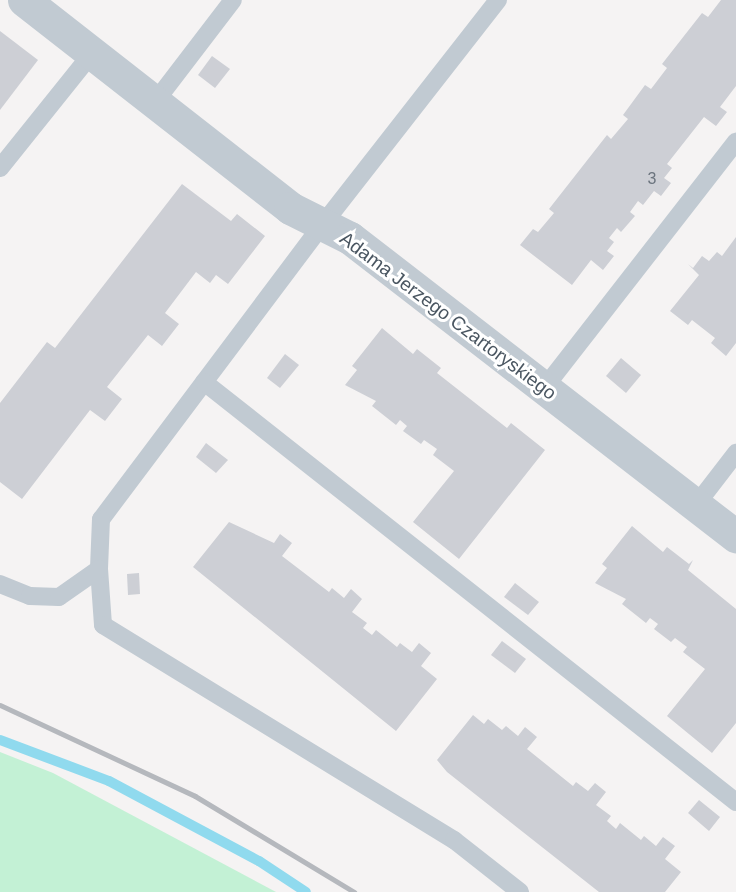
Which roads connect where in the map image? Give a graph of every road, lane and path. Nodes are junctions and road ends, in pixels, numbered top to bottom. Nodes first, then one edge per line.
1 (24, 0) edge
2 (233, 0) edge
3 (498, 0) edge
4 (92, 53) junction
5 (155, 102) junction
6 (736, 142) edge
7 (0, 168) edge
8 (322, 225) junction
9 (204, 382) junction
10 (545, 387) junction
11 (736, 453) edge
12 (696, 505) junction
13 (736, 536) edge
14 (99, 569) junction
15 (0, 584) edge
16 (733, 794) edge
17 (520, 892) edge

1 - 4 street, Adama Jerzego Czartoryskiego
2 - 5 lane
3 - 8 lane
4 - 5 street, Adama Jerzego Czartoryskiego
4 - 7 lane
5 - 8 street, Adama Jerzego Czartoryskiego
6 - 10 lane
8 - 9 lane
8 - 10 street, Adama Jerzego Czartoryskiego
9 - 14 lane
9 - 16 lane
10 - 12 street, Adama Jerzego Czartoryskiego
11 - 12 lane
12 - 13 street, Adama Jerzego Czartoryskiego
14 - 15 lane
14 - 17 lane

